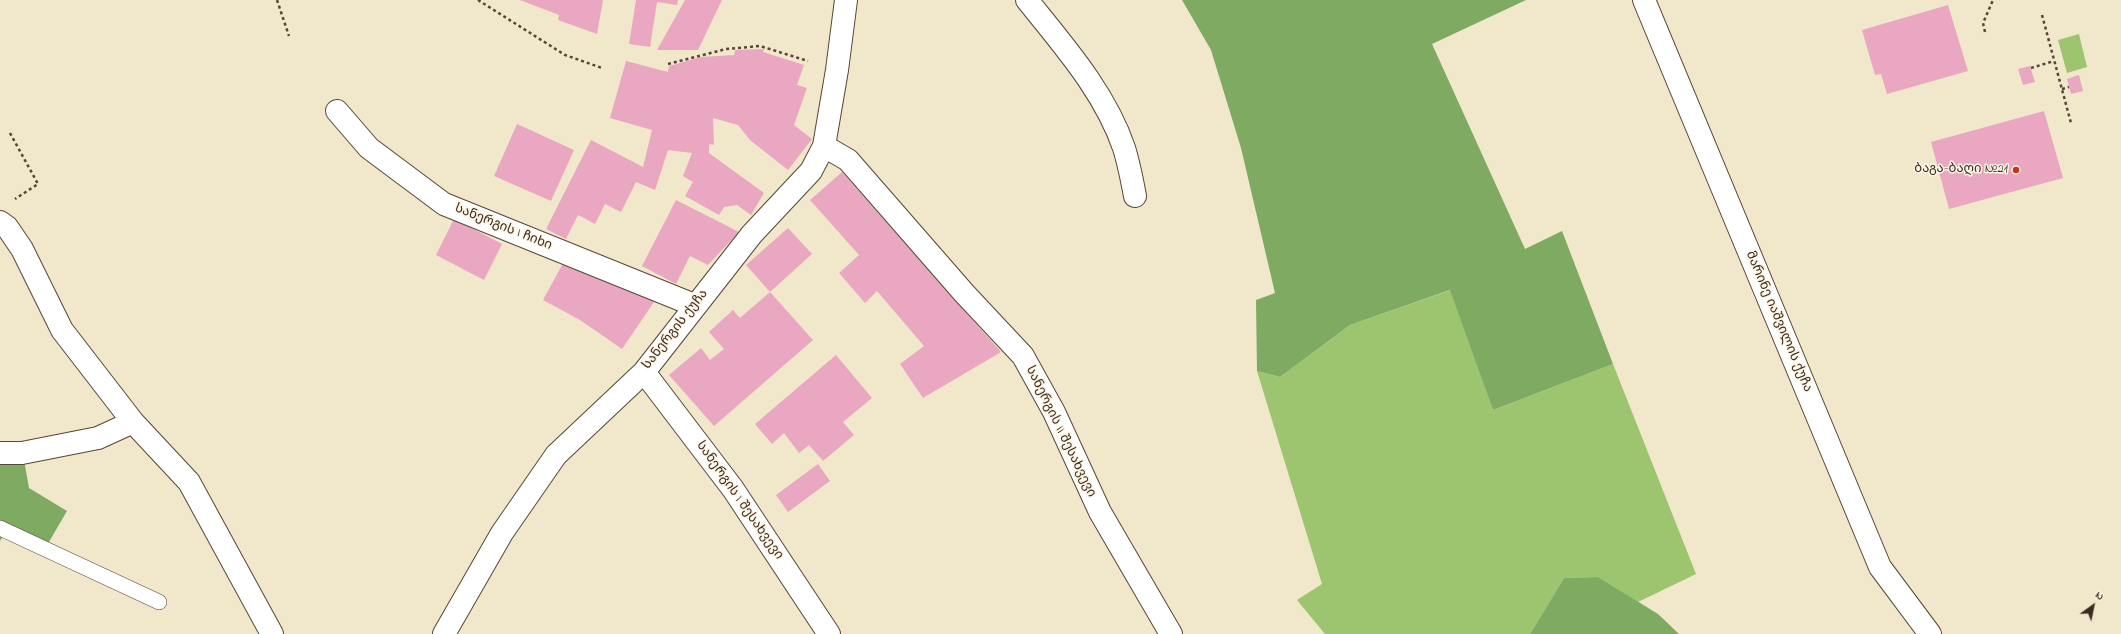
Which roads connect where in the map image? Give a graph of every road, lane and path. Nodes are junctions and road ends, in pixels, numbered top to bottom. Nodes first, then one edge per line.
1 (276, 0) edge
2 (478, 0) edge
3 (846, 0) edge
4 (1027, 0) edge
5 (1644, 0) edge
6 (1993, 0) edge
7 (2042, 15) dead end
8 (1985, 32) dead end
9 (289, 36) dead end
10 (2054, 61) junction
11 (668, 64) dead end
12 (602, 68) dead end
13 (2031, 68) dead end
14 (837, 70) junction
15 (2069, 87) dead end
16 (2062, 89) junction
17 (337, 111) dead end
18 (2071, 122) dead end
19 (10, 133) dead end
20 (824, 146) junction
21 (1135, 196) dead end
22 (13, 200) dead end
23 (0, 222) edge
24 (694, 305) junction
25 (644, 372) junction
26 (133, 422) junction
27 (0, 453) edge
28 (0, 528) edge
29 (159, 602) dead end
30 (272, 634) edge
31 (444, 634) edge
32 (829, 634) edge
33 (1171, 634) edge
34 (1930, 634) edge

1 - 9 path
2 - 12 path
3 - 14 street, სანერგის ქუჩა
4 - 21 street
5 - 34 street, მარინე იაშვილის ქუჩა
6 - 8 path
7 - 10 path
10 - 13 path
10 - 16 path
11 - 14 path
14 - 20 street, სანერგის ქუჩა
15 - 16 path
16 - 18 path
17 - 24 street, სანერგის I ჩიხი
19 - 22 path
20 - 24 street, სანერგის ქუჩა
20 - 33 street, სანერგის II შესახვევი
23 - 26 street
24 - 25 street, სანერგის ქუჩა
25 - 31 street, სანერგის ქუჩა
25 - 32 street, სანერგის I შესახვევი
26 - 27 street
26 - 30 street
28 - 29 lane

